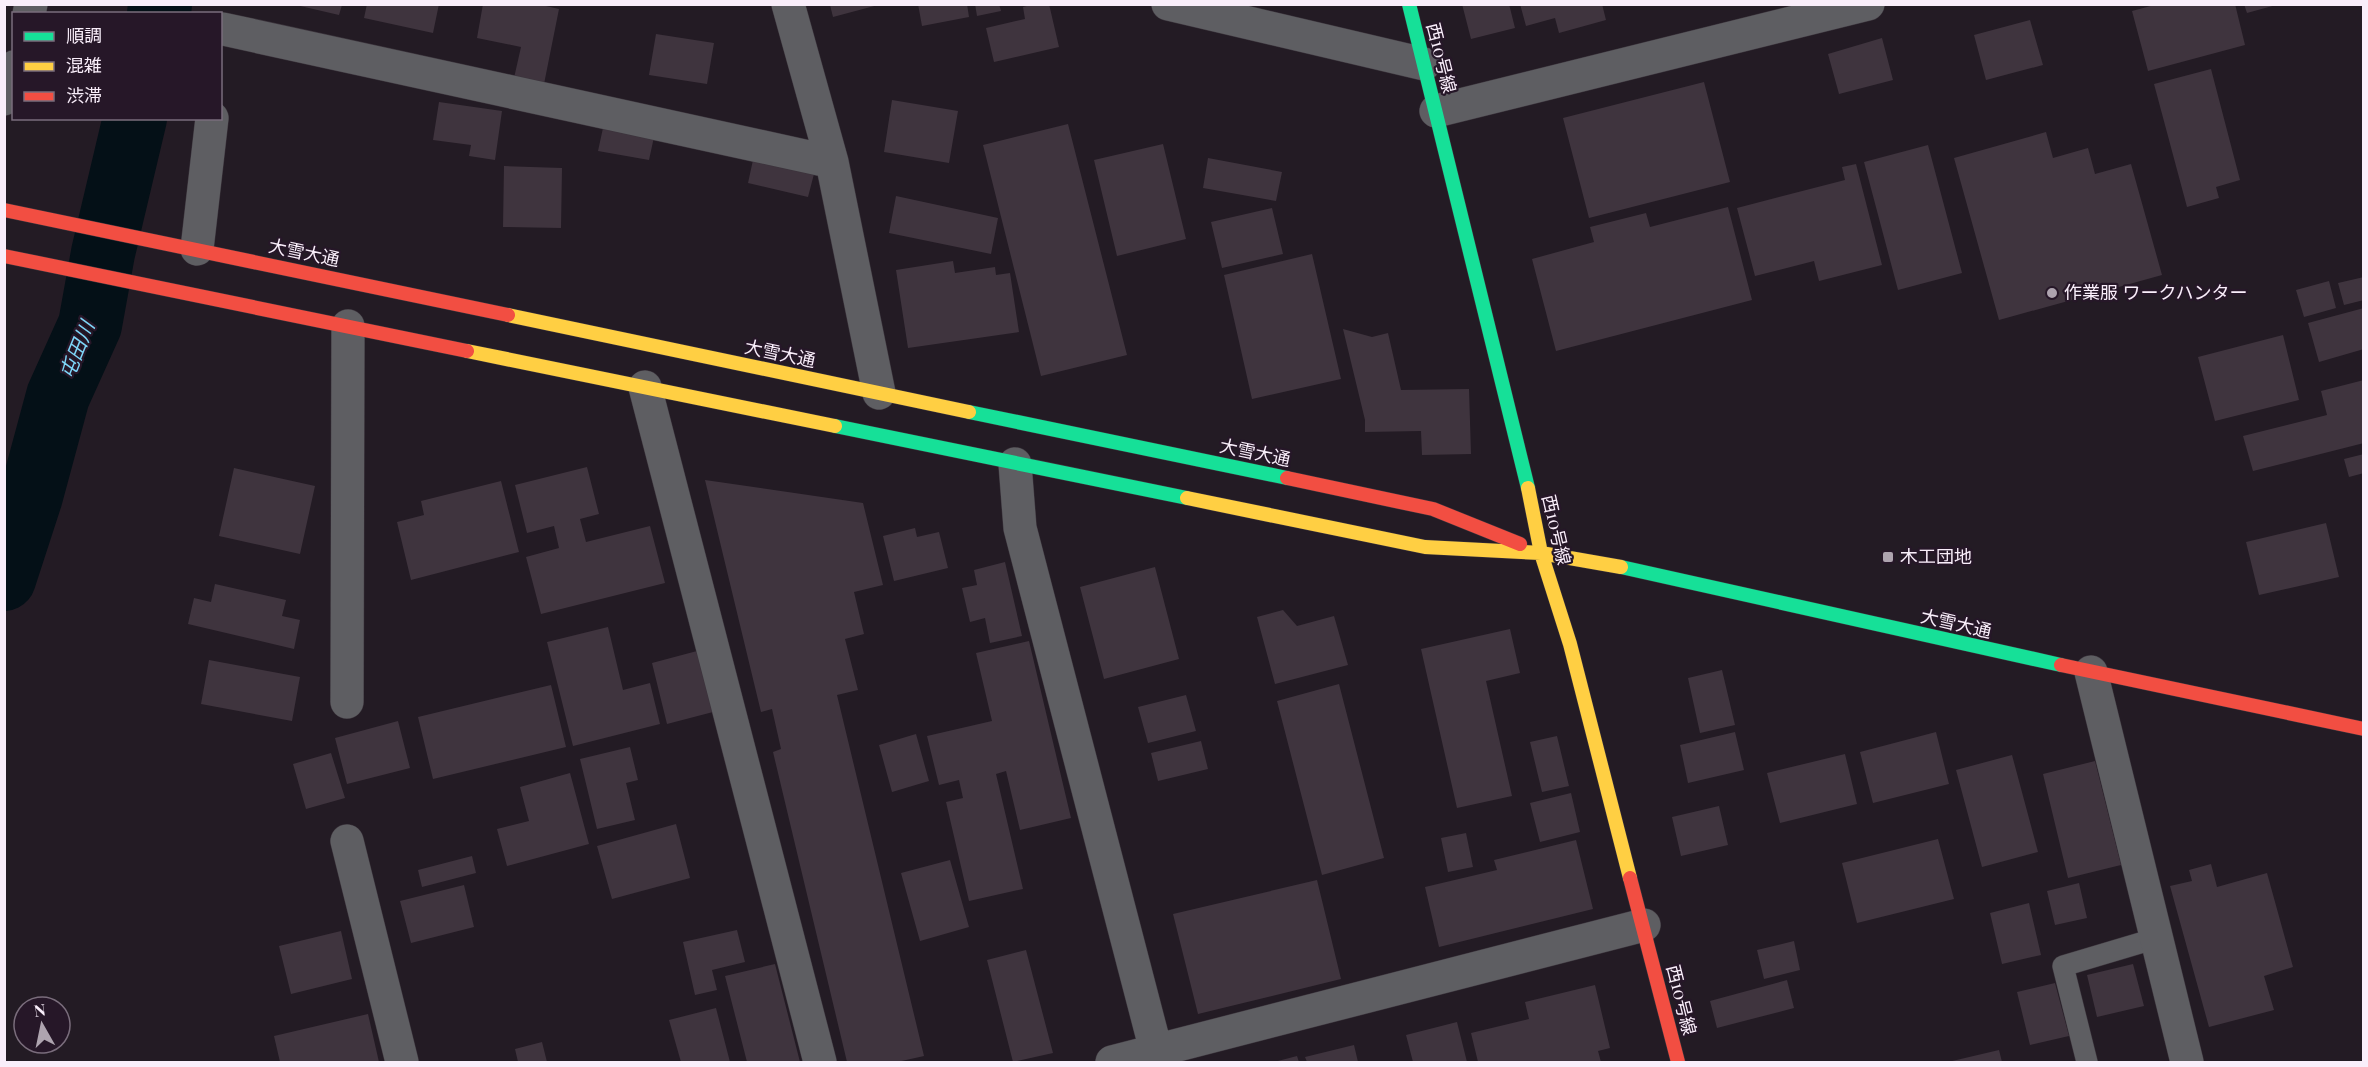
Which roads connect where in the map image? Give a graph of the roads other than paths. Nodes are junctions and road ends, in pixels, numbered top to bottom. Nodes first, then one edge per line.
1 (788, 4) edge
2 (1168, 4) edge
3 (1409, 4) edge
4 (1868, 4) edge
5 (224, 28) edge
6 (1424, 64) junction
7 (12, 73) edge
8 (4, 99) edge
9 (1436, 111) junction
10 (212, 120) edge
11 (832, 162) junction
12 (6, 211) edge
13 (182, 246) junction
14 (4, 256) edge
15 (348, 326) junction
16 (645, 387) junction
17 (879, 393) junction
18 (1015, 464) junction
19 (1541, 552) junction
20 (2091, 672) junction
21 (347, 702) dead end
22 (2364, 729) edge
23 (347, 841) dead end
24 (1644, 925) junction
25 (2157, 938) junction
26 (1157, 1057) edge
27 (402, 1062) edge
28 (820, 1062) edge
29 (1112, 1062) edge
30 (1678, 1062) edge
31 (2088, 1062) edge
32 (2187, 1062) edge

1 - 11 street
2 - 6 street
3 - 6 main road, 西10号線
4 - 9 street
5 - 11 street
6 - 9 main road, 西10号線
7 - 8 street
9 - 19 main road, 西10号線
10 - 13 street
11 - 17 street
12 - 13 main road, 大雪大通
13 - 17 main road, 大雪大通
14 - 15 main road, 大雪大通
15 - 16 main road, 大雪大通
15 - 21 street
16 - 18 main road, 大雪大通
16 - 28 street
17 - 19 main road, 大雪大通
18 - 19 main road, 大雪大通
18 - 26 street
19 - 20 main road, 大雪大通
19 - 24 main road, 西10号線
20 - 22 main road, 大雪大通
20 - 25 street
23 - 27 street
24 - 26 street
24 - 30 main road, 西10号線
25 - 31 lane
25 - 32 street
26 - 29 street

